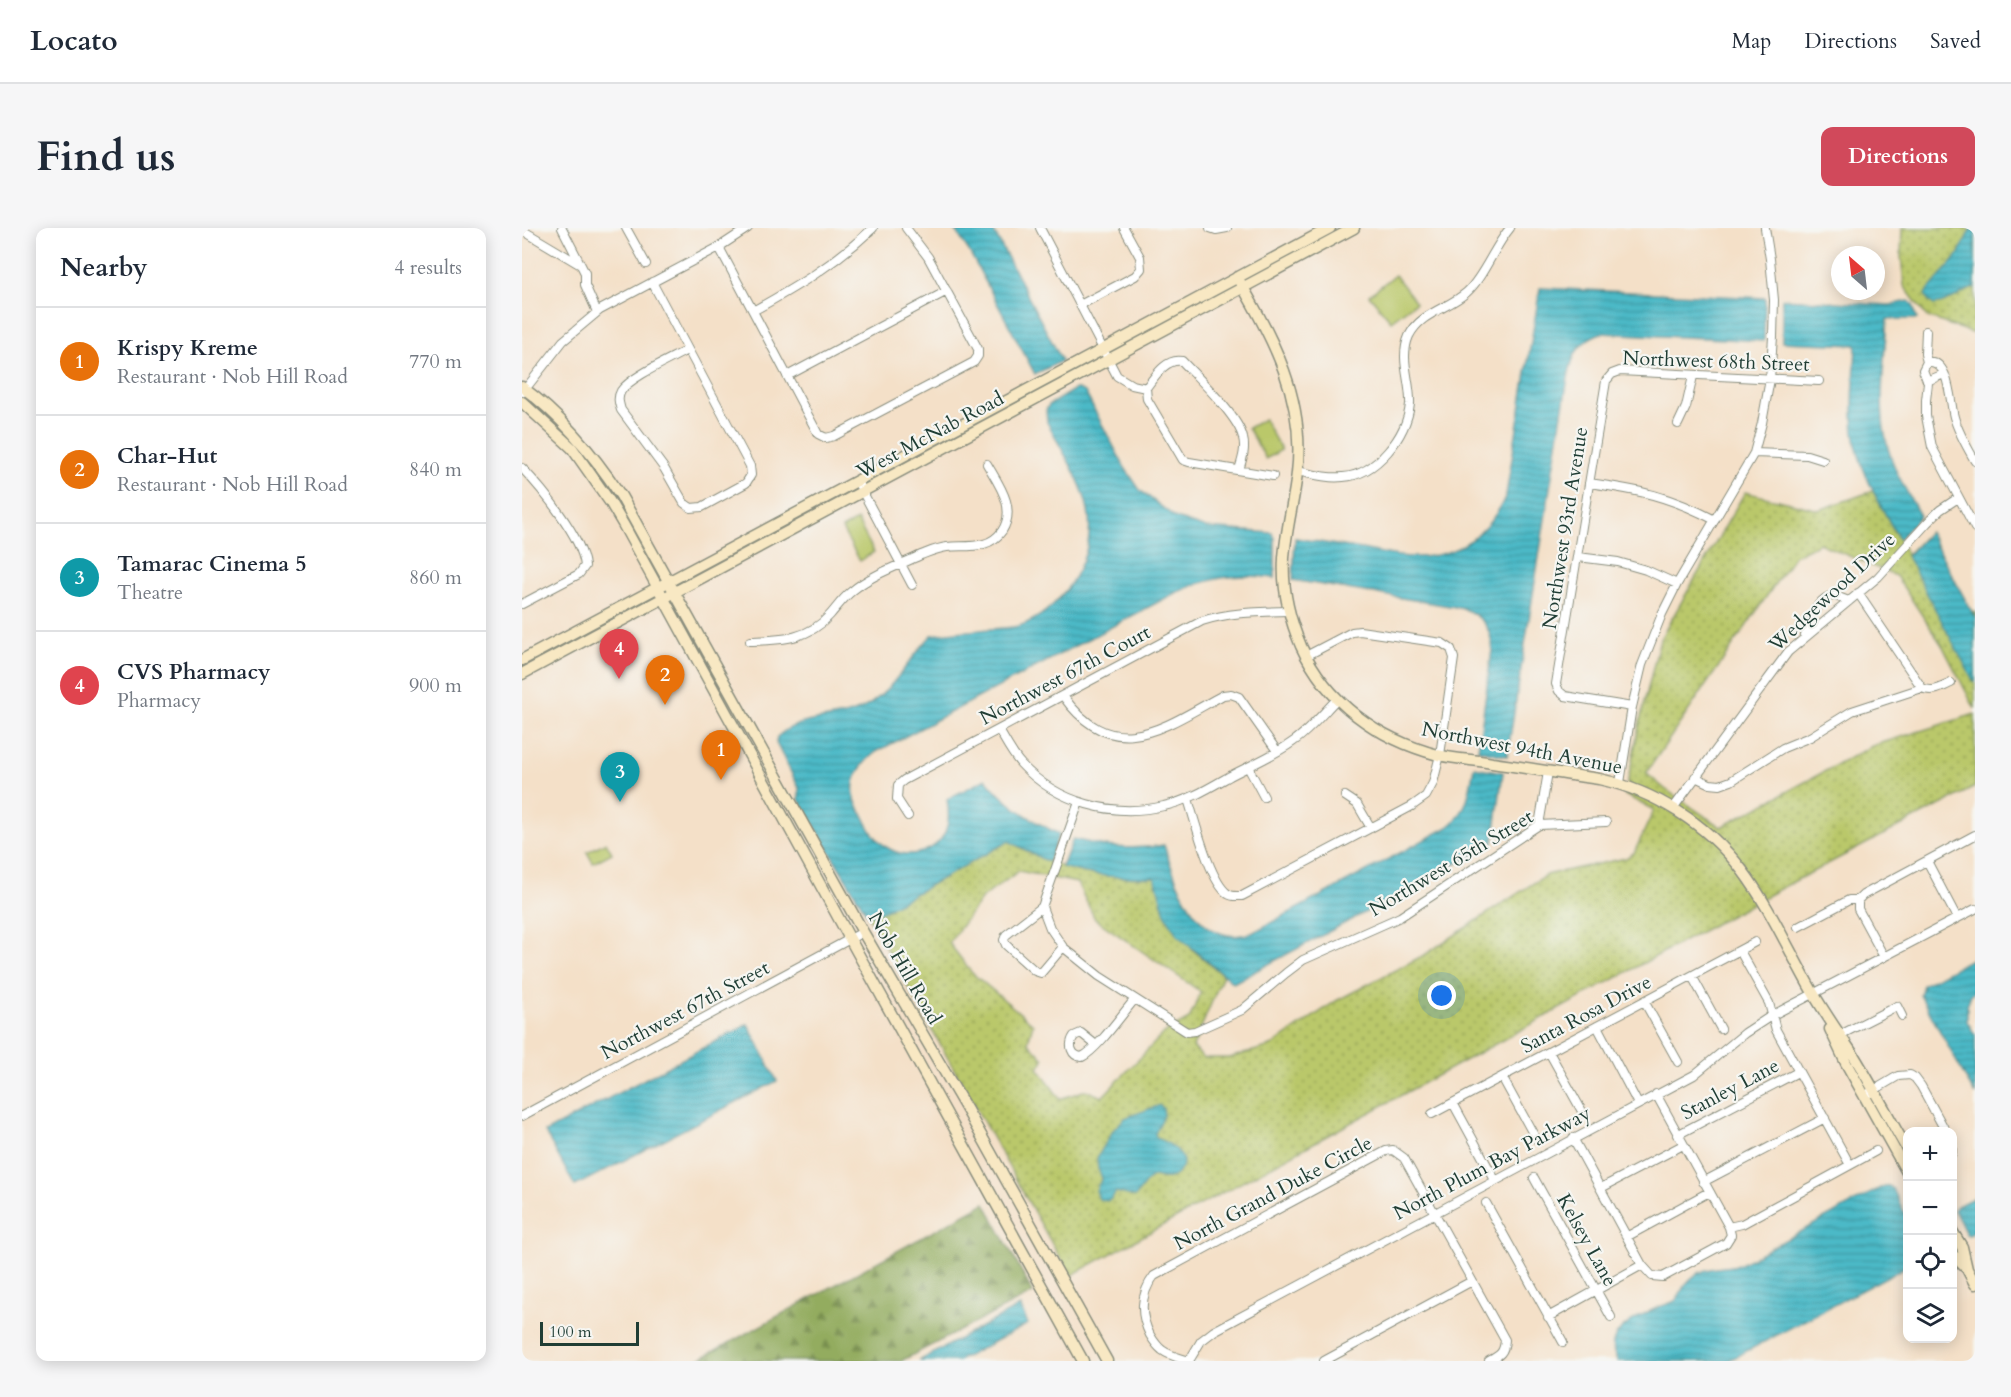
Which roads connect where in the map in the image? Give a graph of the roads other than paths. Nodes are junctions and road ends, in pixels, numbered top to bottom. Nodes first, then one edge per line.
1 (562, 228) edge
2 (626, 228) edge
3 (748, 228) edge
4 (873, 228) edge
5 (906, 228) edge
6 (1040, 228) edge
7 (1124, 228) edge
8 (1227, 228) edge
9 (1354, 228) edge
10 (1510, 228) edge
11 (1765, 228) edge
12 (1213, 229) edge
13 (1325, 229) edge
14 (522, 230) edge
15 (719, 247) junction
16 (646, 264) dead end
17 (581, 265) junction
18 (652, 282) junction
19 (1240, 282) junction
20 (947, 291) junction
21 (1080, 305) junction
22 (753, 311) junction
23 (597, 312) junction
24 (1926, 331) dead end
25 (1104, 349) junction
26 (687, 350) junction
27 (1110, 360) junction
28 (1927, 362) junction
29 (1612, 374) joint
30 (1944, 374) junction
31 (787, 376) junction
32 (1694, 376) junction
33 (1770, 379) junction
34 (1819, 381) dead end
35 (1927, 381) junction
36 (1146, 388) junction
37 (523, 390) edge
38 (522, 402) edge
39 (1678, 424) dead end
40 (1754, 453) junction
41 (1822, 460) dead end
42 (1975, 461) edge
43 (987, 464) dead end
44 (522, 468) edge
45 (1239, 470) junction
46 (1297, 471) junction
47 (1273, 476) dead end
48 (857, 481) junction
49 (1589, 483) junction
50 (863, 491) junction
51 (1958, 498) junction
52 (1715, 520) junction
53 (1975, 528) edge
54 (1578, 557) junction
55 (901, 564) junction
56 (1677, 584) junction
57 (912, 585) dead end
58 (666, 590) junction
59 (1858, 593) junction
60 (1849, 601) junction
61 (522, 603) edge
62 (1288, 611) junction
63 (1803, 638) junction
64 (750, 641) dead end
65 (1306, 656) junction
66 (522, 660) edge
67 (522, 674) edge
68 (1951, 683) dead end
69 (1922, 688) junction
70 (1063, 696) junction
71 (1336, 699) junction
72 (1632, 707) junction
73 (999, 730) junction
74 (1277, 751) junction
75 (1440, 755) junction
76 (1248, 767) junction
77 (1548, 771) junction
78 (1695, 777) junction
79 (1620, 783) junction
80 (1345, 796) dead end
81 (1264, 797) dead end
82 (1188, 799) junction
83 (1078, 802) junction
84 (1674, 807) junction
85 (908, 816) dead end
86 (1606, 822) dead end
87 (1539, 825) junction
88 (1371, 828) junction
89 (1975, 835) edge
90 (1927, 861) junction
91 (1858, 900) junction
92 (1042, 907) junction
93 (1975, 909) edge
94 (1957, 918) junction
95 (1798, 927) dead end
96 (863, 932) junction
97 (849, 939) junction
98 (1755, 942) dead end
99 (1063, 947) junction
100 (1740, 951) junction
101 (1884, 957) junction
102 (1692, 976) junction
103 (1813, 993) junction
104 (1135, 999) junction
105 (1644, 1001) junction
106 (1771, 1016) junction
107 (1902, 1016) dead end
108 (1597, 1026) junction
109 (1721, 1029) dead end
110 (1840, 1035) junction
111 (1096, 1045) dead end
112 (1549, 1052) junction
113 (1678, 1062) dead end
114 (1798, 1072) junction
115 (1502, 1077) junction
116 (1869, 1093) junction
117 (1656, 1094) junction
118 (1453, 1103) junction
119 (1638, 1104) junction
120 (1583, 1113) dead end
121 (1432, 1114) dead end
122 (522, 1116) edge
123 (1825, 1118) junction
124 (1944, 1127) edge
125 (1677, 1135) junction
126 (1573, 1138) junction
127 (1536, 1139) dead end
128 (1903, 1144) edge
129 (1683, 1145) junction
130 (1876, 1151) dead end
131 (1903, 1164) edge
132 (1850, 1165) junction
133 (1534, 1178) dead end
134 (1495, 1180) junction
135 (1703, 1182) junction
136 (1601, 1188) junction
137 (1709, 1192) junction
138 (1486, 1203) dead end
139 (1435, 1212) junction
140 (1730, 1227) junction
141 (1955, 1235) edge
142 (1628, 1236) junction
143 (1957, 1258) edge
144 (1642, 1265) junction
145 (1967, 1269) junction
146 (1472, 1281) junction
147 (1975, 1284) edge
148 (1596, 1290) junction
149 (1548, 1317) junction
150 (1611, 1317) dead end
151 (1563, 1342) dead end
152 (1083, 1361) edge
153 (1107, 1361) edge
154 (1189, 1361) edge
155 (1324, 1361) edge
156 (1489, 1361) edge

1 - 17 street
2 - 16 street
3 - 15 street
4 - 22 street
5 - 20 street
6 - 21 street
7 - 21 street
8 - 12 street
9 - 19 main road, West McNab Road
10 - 46 street
11 - 33 street
13 - 19 main road, West McNab Road
14 - 17 street
15 - 18 street
15 - 22 street
17 - 23 street
18 - 23 street
18 - 26 street
19 - 25 main road, West McNab Road
19 - 27 main road, West McNab Road
19 - 46 main road, Northwest 94th Avenue
20 - 31 street
20 - 31 street
21 - 25 street
22 - 31 street
23 - 37 street
24 - 28 street
25 - 27 street
25 - 48 main road, West McNab Road
26 - 26 street
27 - 36 street
27 - 50 main road, West McNab Road
28 - 30 street
28 - 35 street
29 - 32 street, Northwest 68th Street
29 - 49 street, Northwest 93rd Avenue
30 - 35 street
30 - 42 street
32 - 33 street, Northwest 68th Street
32 - 39 street
33 - 34 street, Northwest 68th Street
33 - 40 street
35 - 51 street
36 - 45 street
36 - 45 street
37 - 58 main road
38 - 58 main road
40 - 41 street
40 - 52 street
43 - 55 street
44 - 61 street
45 - 47 street
46 - 62 main road, Northwest 94th Avenue
48 - 50 street
48 - 58 main road, West McNab Road
49 - 52 street
49 - 54 street, Northwest 93rd Avenue
50 - 55 street
50 - 58 main road, West McNab Road
51 - 53 street
51 - 59 street, Wedgewood Drive
52 - 56 street
54 - 56 street
54 - 72 street, Northwest 93rd Avenue
55 - 57 street
55 - 64 street
56 - 72 street
58 - 66 main road, West McNab Road
58 - 67 main road, West McNab Road
58 - 96 main road, Nob Hill Road
58 - 97 main road, Nob Hill Road
59 - 60 street, Wedgewood Drive
59 - 69 street
60 - 63 street, Wedgewood Drive
60 - 63 street
62 - 65 main road, Northwest 94th Avenue
62 - 70 street, Northwest 67th Court
63 - 78 street, Wedgewood Drive
65 - 71 main road, Northwest 94th Avenue
65 - 75 street
68 - 69 street
69 - 78 street
70 - 73 street, Northwest 67th Court
70 - 74 street
71 - 74 street
71 - 75 main road, Northwest 94th Avenue
72 - 79 street
73 - 83 street
73 - 85 street, Northwest 67th Court
74 - 76 street
75 - 77 main road, Northwest 94th Avenue
75 - 88 street
76 - 81 street
76 - 82 street
77 - 79 main road, Northwest 94th Avenue
77 - 87 street
78 - 84 street, Wedgewood Drive
79 - 84 main road, Northwest 94th Avenue
80 - 88 street
82 - 83 street
82 - 88 street
83 - 92 street
84 - 103 main road, Northwest 94th Avenue
86 - 87 street, Northwest 65th Street
87 - 104 street, Northwest 65th Street
89 - 90 street
90 - 91 street
90 - 94 street
91 - 95 street
91 - 101 street
92 - 99 street
92 - 99 street
93 - 94 street, North Plum Bay Parkway
94 - 101 street, North Plum Bay Parkway
96 - 97 street, Northwest 67th Street
96 - 153 main road, Nob Hill Road
97 - 122 street, Northwest 67th Street
97 - 152 main road, Nob Hill Road
98 - 100 street, Santa Rosa Drive
99 - 104 street
100 - 102 street, Santa Rosa Drive
100 - 106 street
101 - 103 street, North Plum Bay Parkway
102 - 105 street, Santa Rosa Drive
102 - 109 street
103 - 106 street, North Plum Bay Parkway
103 - 110 main road, Northwest 94th Avenue
103 - 116 main road, Northwest 94th Avenue
104 - 111 street
105 - 108 street, Santa Rosa Drive
105 - 113 street
106 - 114 street
106 - 117 street, North Plum Bay Parkway
107 - 110 street
108 - 112 street, Santa Rosa Drive
108 - 119 street
110 - 116 main road, Northwest 94th Avenue
112 - 115 street, Santa Rosa Drive
112 - 120 street
114 - 123 street
114 - 125 street, Stanley Lane
115 - 118 street, Santa Rosa Drive
115 - 127 street
116 - 124 street
116 - 128 main road, Northwest 94th Avenue
116 - 131 main road, Northwest 94th Avenue
117 - 119 street, North Plum Bay Parkway
117 - 125 street
118 - 121 street, Santa Rosa Drive
118 - 134 street
119 - 126 street, North Plum Bay Parkway
123 - 132 street
123 - 135 street
125 - 129 street
126 - 134 street, North Plum Bay Parkway
126 - 136 street
129 - 135 street
129 - 136 street
130 - 132 street
132 - 140 street
133 - 148 street, Kelsey Lane
134 - 139 street, North Plum Bay Parkway
135 - 137 street
136 - 142 street
137 - 140 street
137 - 142 street
138 - 149 street
139 - 146 street, North Grand Duke Circle
139 - 154 street, North Plum Bay Parkway
139 - 154 street, North Grand Duke Circle
140 - 144 street
141 - 145 main road
142 - 144 street
143 - 145 main road
144 - 148 street
145 - 147 main road
146 - 155 street
146 - 156 street, North Grand Duke Circle
148 - 149 street
148 - 150 street, Kelsey Lane
149 - 151 street

